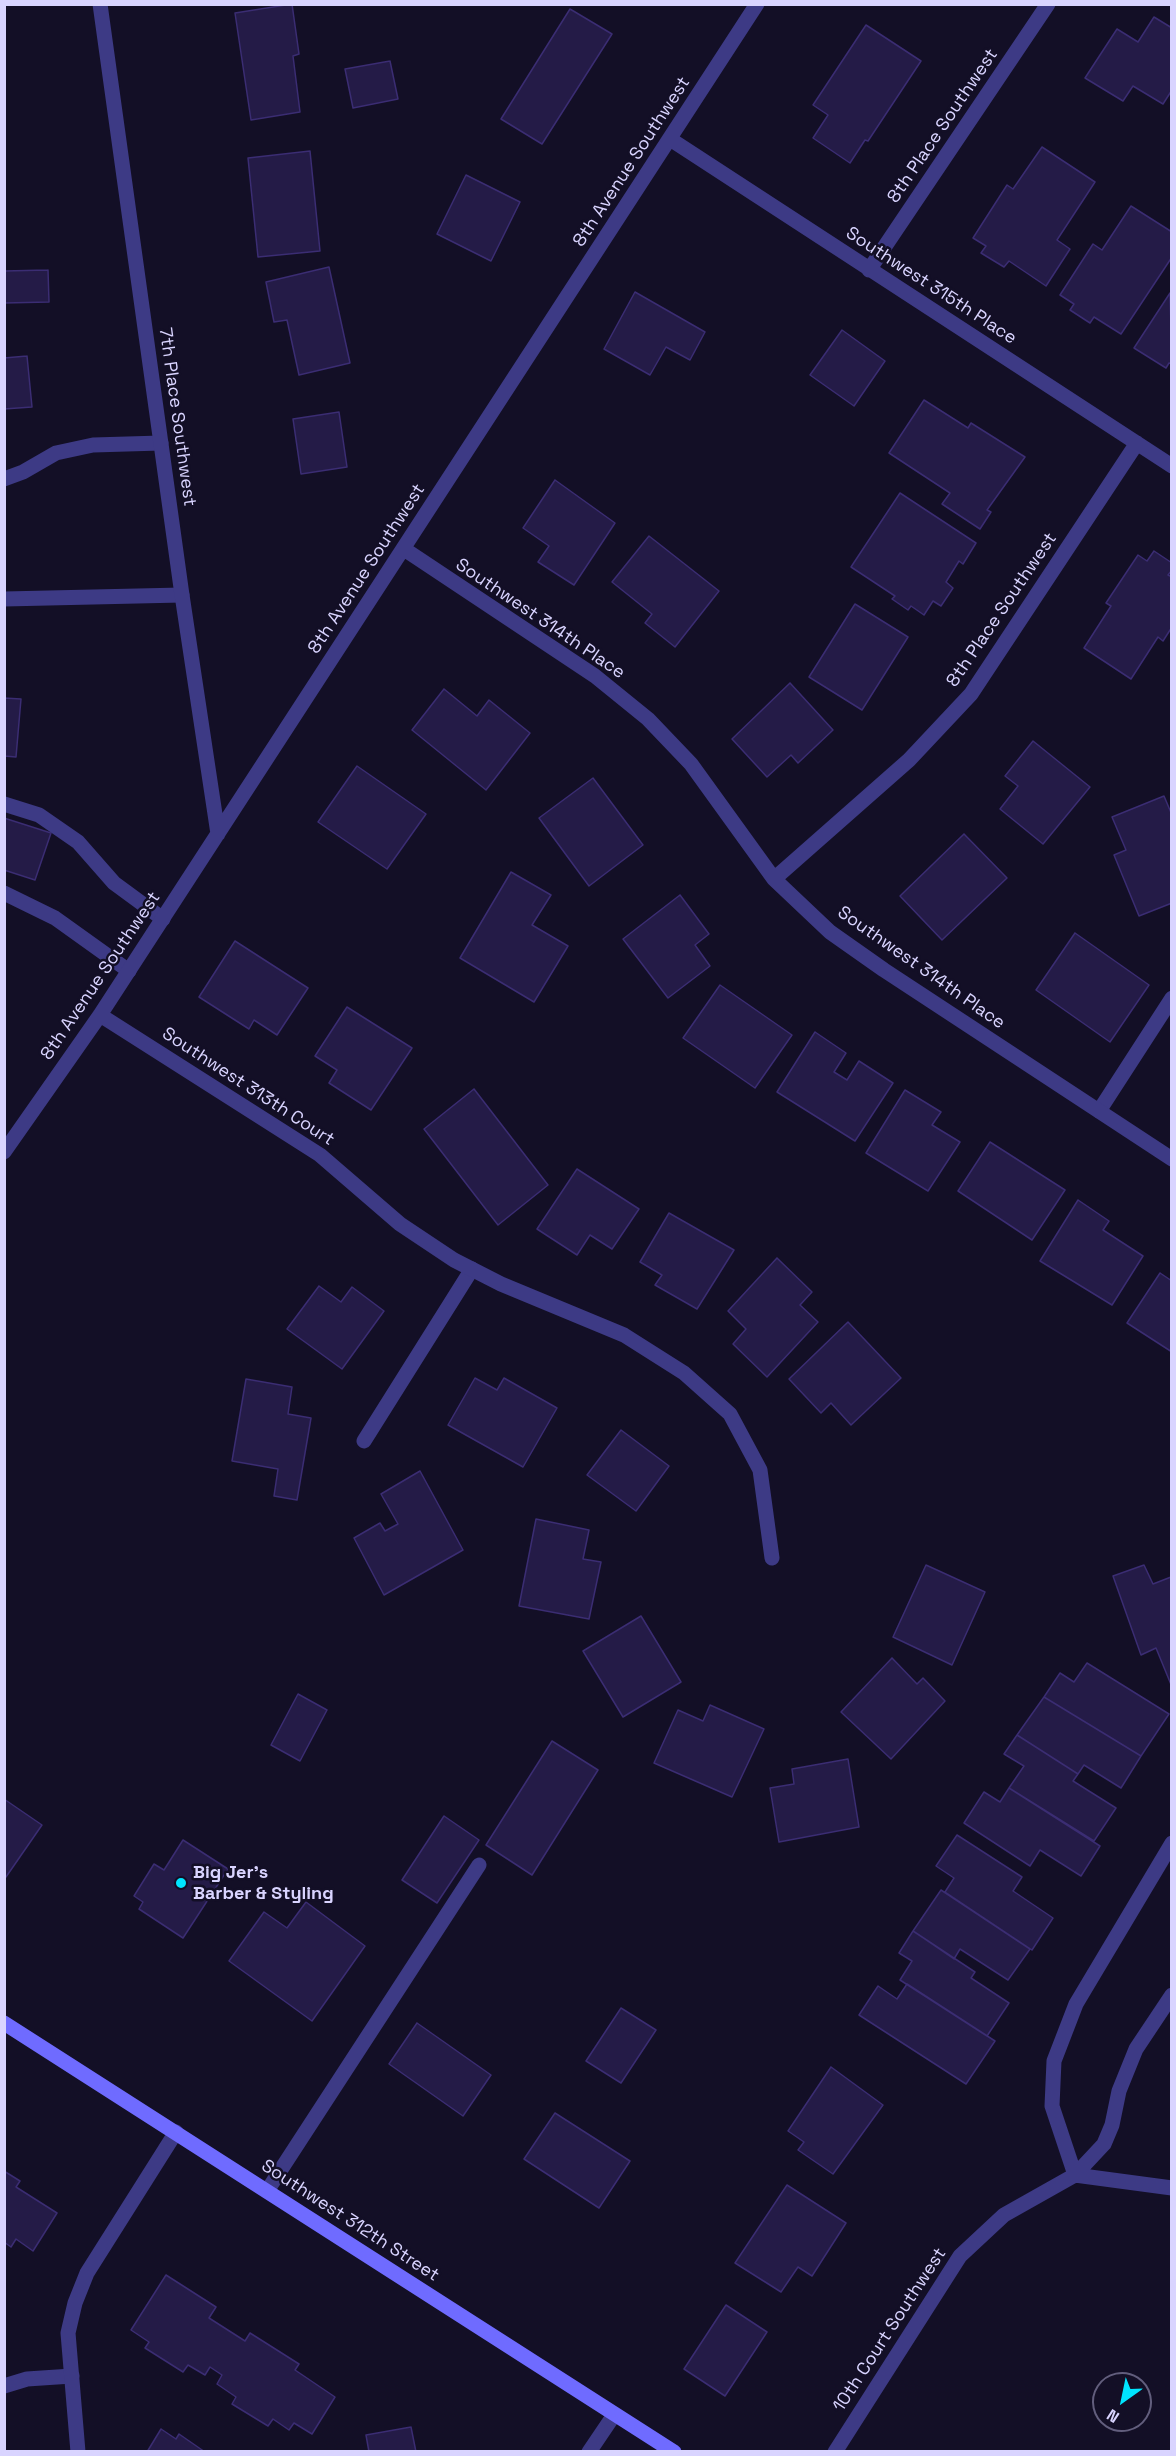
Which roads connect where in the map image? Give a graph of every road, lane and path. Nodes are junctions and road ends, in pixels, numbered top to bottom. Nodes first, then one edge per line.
1 (100, 4) edge
2 (757, 4) edge
3 (1048, 4) edge
4 (670, 139) junction
5 (869, 270) junction
6 (161, 442) junction
7 (1137, 443) junction
8 (1172, 466) edge
9 (4, 479) edge
10 (404, 549) junction
11 (182, 595) junction
12 (4, 599) edge
13 (4, 804) edge
14 (218, 834) junction
15 (774, 879) junction
16 (4, 893) edge
17 (163, 919) junction
18 (129, 971) junction
19 (1172, 998) edge
20 (100, 1015) junction
21 (1099, 1112) junction
22 (4, 1152) edge
23 (1172, 1159) edge
24 (472, 1269) junction
25 (364, 1441) dead end
26 (772, 1558) dead end
27 (1172, 1843) edge
28 (479, 1865) dead end
29 (1172, 1995) edge
30 (4, 2023) edge
31 (176, 2132) junction
32 (1075, 2175) junction
33 (1172, 2188) edge
34 (267, 2191) junction
35 (72, 2376) junction
36 (4, 2386) edge
37 (614, 2415) junction
38 (78, 2451) edge
39 (589, 2451) edge
40 (674, 2451) edge
41 (835, 2451) edge

1 - 6 street, 7th Place Southwest
2 - 4 street, 8th Avenue Southwest
3 - 5 street, 8th Place Southwest
4 - 5 street, Southwest 315th Place
4 - 10 street, 8th Avenue Southwest
5 - 7 street, Southwest 315th Place
6 - 9 street
6 - 11 street, 7th Place Southwest
7 - 8 street, Southwest 315th Place
7 - 15 street, 8th Place Southwest
10 - 14 street, 8th Avenue Southwest
10 - 15 street, Southwest 314th Place
11 - 12 street
11 - 14 street, 7th Place Southwest
13 - 17 street
14 - 17 street, 8th Avenue Southwest
15 - 21 street, Southwest 314th Place
16 - 18 street
17 - 18 street, 8th Avenue Southwest
18 - 20 street, 8th Avenue Southwest
19 - 21 street
20 - 22 street, 8th Avenue Southwest
20 - 24 street, Southwest 313th Court
21 - 23 street, Southwest 314th Place
24 - 25 street
24 - 26 street, Southwest 313th Court
27 - 32 street
28 - 34 street
29 - 32 street, 10th Court Southwest
30 - 31 street, Southwest 312th Street
31 - 34 street, Southwest 312th Street
31 - 35 street
32 - 33 street
32 - 41 street, 10th Court Southwest
34 - 37 street, Southwest 312th Street
35 - 36 street
35 - 38 street
37 - 39 street
37 - 40 street, Southwest 312th Street

